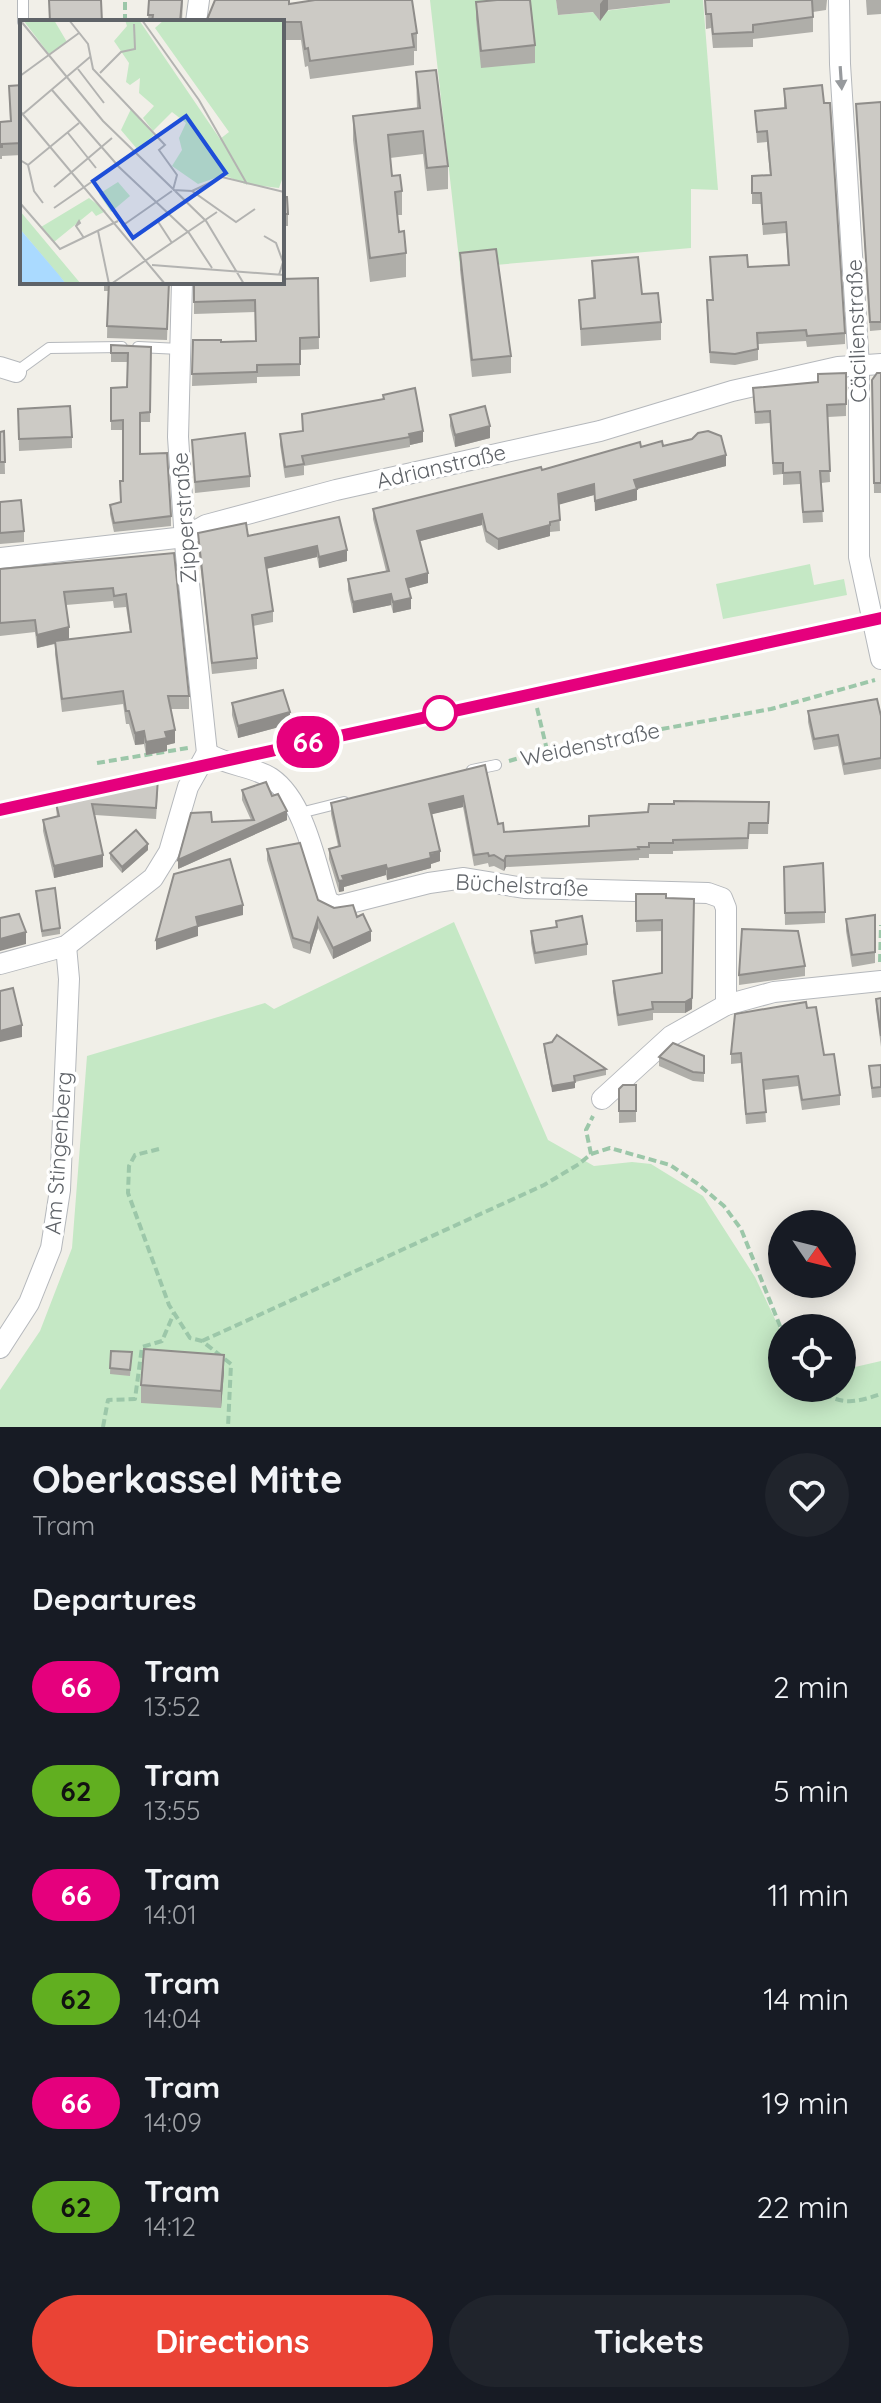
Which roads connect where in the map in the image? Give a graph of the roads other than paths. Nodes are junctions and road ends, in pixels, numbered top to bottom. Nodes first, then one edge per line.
1 (199, 0) edge
2 (839, 0) edge
3 (196, 20) edge
4 (182, 284) edge
5 (180, 349) junction
6 (881, 364) edge
7 (859, 366) junction
8 (8, 369) edge
9 (185, 537) junction
10 (0, 558) edge
11 (881, 659) edge
12 (206, 748) junction
13 (496, 765) road end
14 (465, 772) edge
15 (360, 798) edge
16 (300, 813) junction
17 (66, 946) junction
18 (0, 964) edge
19 (880, 981) edge
20 (726, 1005) junction
21 (602, 1099) road end
22 (0, 1348) edge

1 - 3 street
2 -> 7 street, Cäcilienstraße
4 - 5 street, Zipperstraße
5 - 8 lane
5 - 9 street, Zipperstraße
6 - 7 street, Adrianstraße
7 - 9 street, Adrianstraße
7 - 11 street, Cäcilienstraße
9 - 10 street, Adrianstraße
9 - 12 street, Zipperstraße
12 - 16 street, Büchelstraße
12 - 17 street
13 - 14 lane, Weidenstraße
15 - 16 lane
16 - 20 street, Büchelstraße
17 - 18 street
17 - 22 street, Am Stingenberg
19 - 20 street
20 - 21 street

